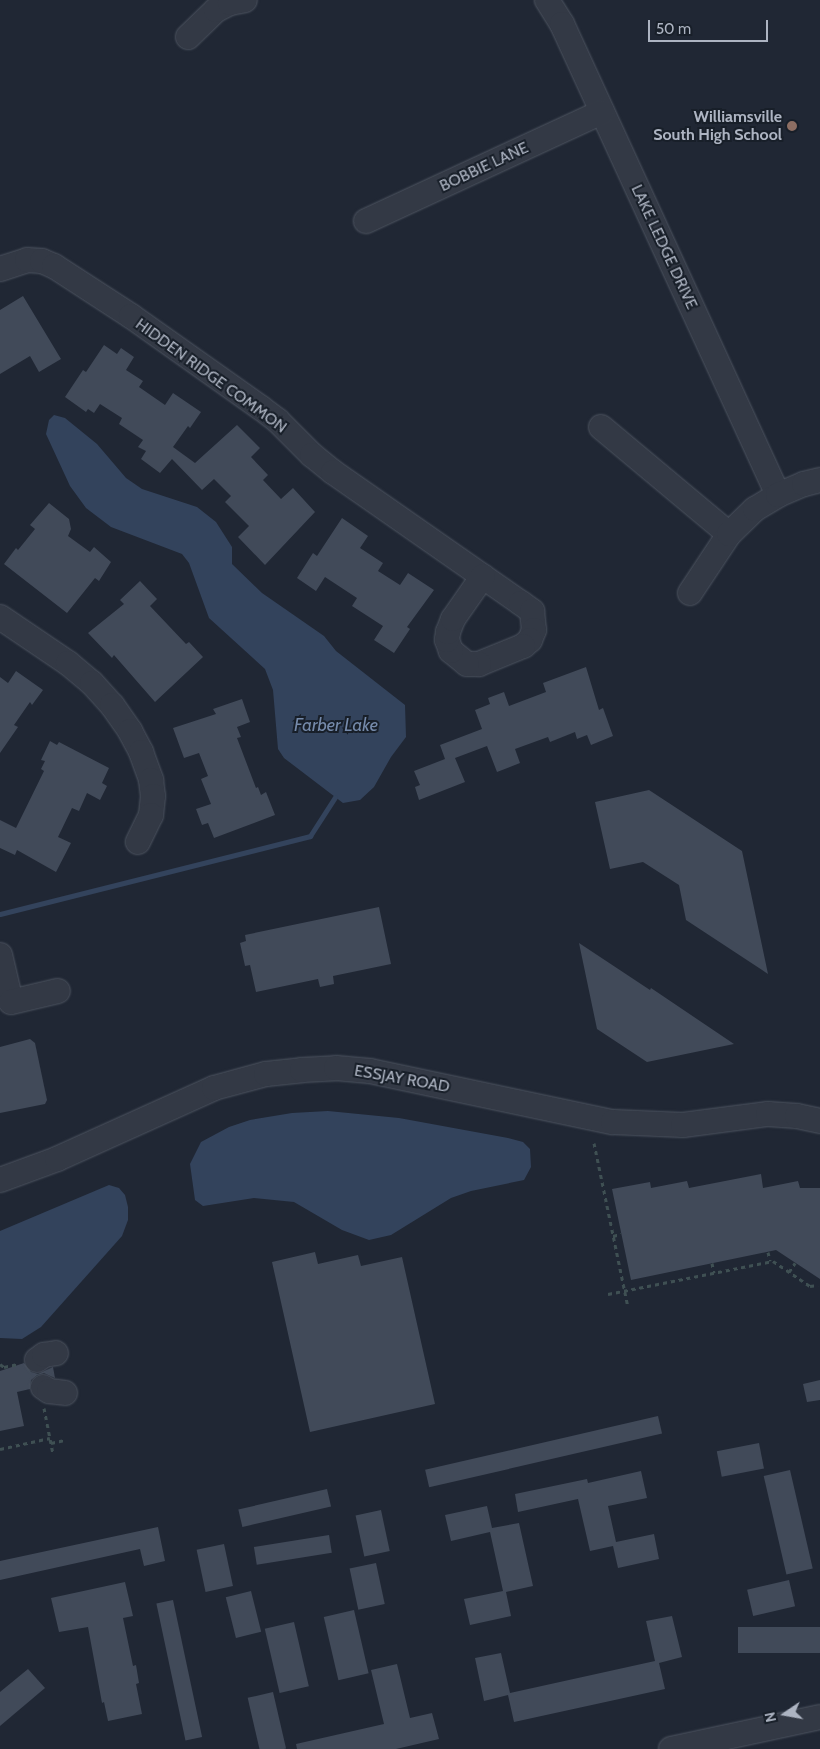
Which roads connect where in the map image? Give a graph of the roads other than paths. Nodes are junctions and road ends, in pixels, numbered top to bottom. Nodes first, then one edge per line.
1 (245, 0) edge
2 (546, 0) edge
3 (188, 37) dead end
4 (602, 112) junction
5 (366, 221) dead end
6 (0, 269) edge
7 (601, 427) dead end
8 (820, 480) edge
9 (778, 495) junction
10 (729, 534) junction
11 (483, 576) dead end
12 (690, 593) dead end
13 (0, 617) edge
14 (138, 842) dead end
15 (0, 955) edge
16 (58, 992) dead end
17 (820, 1121) edge
18 (0, 1180) edge
19 (820, 1716) edge
20 (671, 1749) edge

1 - 3 street
2 - 4 street, LAKE LEDGE DRIVE
4 - 5 street, BOBBIE LANE
4 - 9 street, LAKE LEDGE DRIVE
6 - 11 street, HIDDEN RIDGE COMMON
7 - 10 street
8 - 9 street
9 - 10 street
10 - 12 street
13 - 14 street
15 - 16 street
17 - 18 street, ESSJAY ROAD
19 - 20 street

